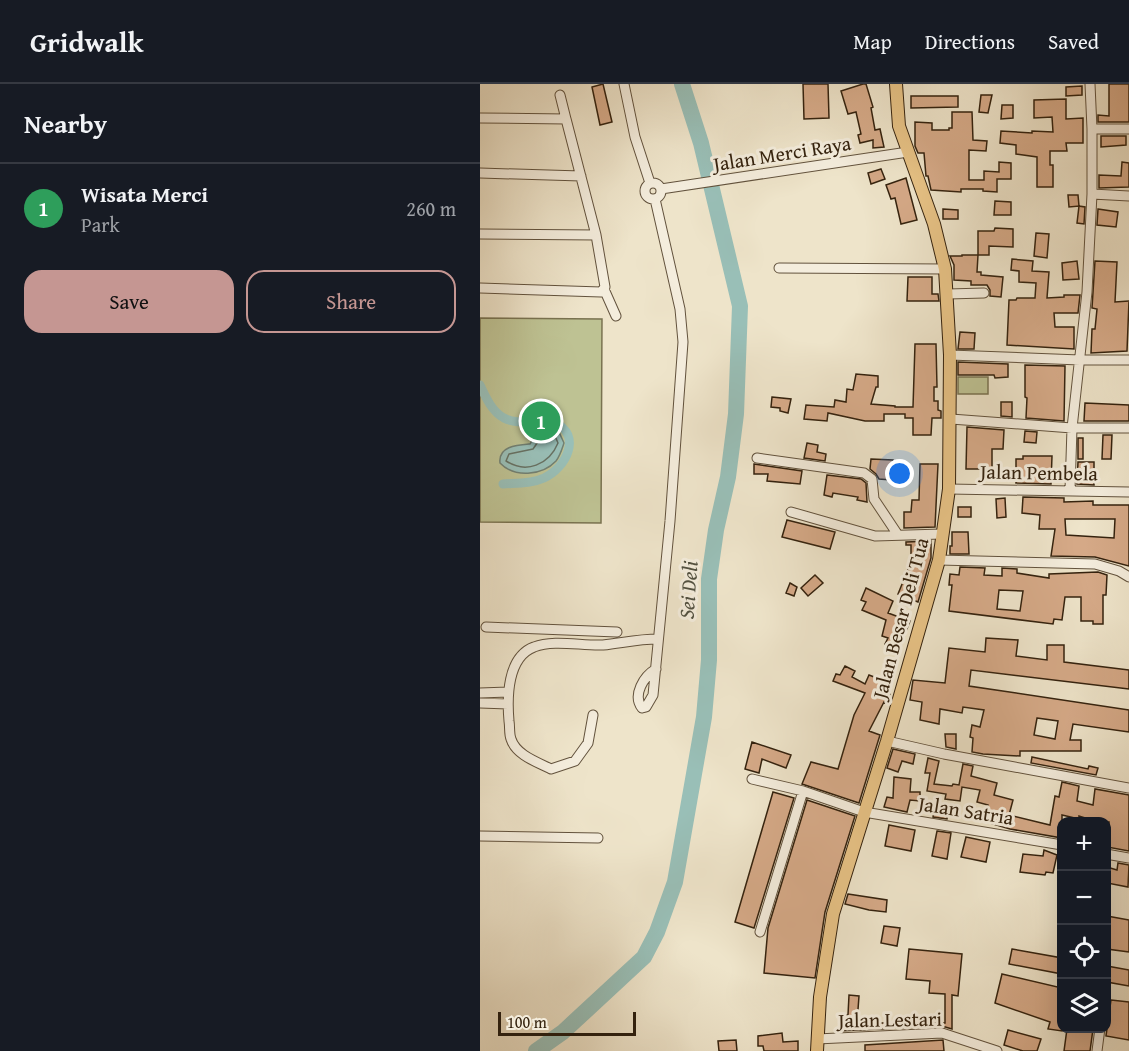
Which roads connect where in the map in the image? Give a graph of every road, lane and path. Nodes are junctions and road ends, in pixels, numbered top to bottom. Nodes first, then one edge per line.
1 (624, 84) edge
2 (896, 84) edge
3 (1090, 84) edge
4 (560, 95) dead end
5 (480, 118) edge
6 (566, 120) junction
7 (1092, 129) junction
8 (1129, 129) edge
9 (908, 152) junction
10 (480, 173) edge
11 (581, 176) junction
12 (650, 183) junction
13 (661, 189) junction
14 (1092, 195) junction
15 (1129, 195) edge
16 (655, 199) junction
17 (480, 234) edge
18 (596, 235) junction
19 (779, 268) dead end
20 (945, 269) junction
21 (480, 288) edge
22 (604, 289) junction
23 (984, 293) dead end
24 (948, 294) junction
25 (616, 316) dead end
26 (950, 354) junction
27 (1080, 360) junction
28 (1129, 360) edge
29 (951, 419) junction
30 (1072, 428) junction
31 (1129, 428) edge
32 (757, 458) dead end
33 (949, 489) junction
34 (1070, 490) junction
35 (1129, 492) edge
36 (791, 512) dead end
37 (942, 534) junction
38 (898, 535) junction
39 (939, 560) junction
40 (1129, 578) edge
41 (486, 627) dead end
42 (529, 629) junction
43 (591, 631) junction
44 (617, 632) dead end
45 (658, 639) junction
46 (591, 644) junction
47 (532, 647) junction
48 (656, 669) dead end
49 (508, 692) junction
50 (480, 693) edge
51 (480, 703) edge
52 (508, 704) junction
53 (593, 715) dead end
54 (887, 741) junction
55 (752, 779) dead end
56 (1129, 788) edge
57 (803, 791) junction
58 (864, 812) junction
59 (480, 836) edge
60 (598, 838) dead end
61 (1057, 844) edge
62 (1111, 855) edge
63 (1129, 858) edge
64 (760, 932) dead end
65 (1099, 1033) edge
66 (817, 1045) edge
67 (997, 1051) edge
68 (1097, 1051) edge

1 - 12 street
2 - 9 main road, Jalan Besar Deli Tua
3 - 7 street
4 - 6 street
5 - 6 street
6 - 11 street
7 - 8 street
7 - 14 street
9 - 13 street, Jalan Merci Raya
9 - 20 main road, Jalan Besar Deli Tua
10 - 11 street
11 - 18 street
12 - 13 street
12 - 16 street
13 - 16 street
14 - 15 street
14 - 27 street
16 - 45 street
17 - 18 street
18 - 22 street
19 - 20 street
20 - 24 main road, Jalan Besar Deli Tua
21 - 22 street
22 - 25 street
23 - 24 street
24 - 26 main road, Jalan Besar Deli Tua
26 - 27 street
26 - 29 main road, Jalan Besar Deli Tua
27 - 28 street
27 - 30 street
29 - 30 street
29 - 33 main road, Jalan Besar Deli Tua
30 - 31 street
30 - 34 street
32 - 38 street
33 - 34 street, Jalan Pembela
33 - 37 main road, Jalan Besar Deli Tua
34 - 35 street, Jalan Pembela
36 - 38 street
37 - 38 street
37 - 39 main road, Jalan Besar Deli Tua
39 - 40 street
39 - 54 main road, Jalan Besar Deli Tua
41 - 42 street
42 - 43 street
42 - 47 street
43 - 44 street
43 - 46 street
45 - 46 street
45 - 48 street
46 - 47 street
47 - 49 street
49 - 50 street
49 - 52 street
51 - 52 street
52 - 53 street
54 - 56 street
54 - 58 main road, Jalan Besar Deli Tua
55 - 57 street, Jalan Satria
57 - 58 street, Jalan Satria
57 - 64 street
58 - 61 street, Jalan Satria
58 - 66 main road, Jalan Besar Deli Tua
59 - 60 street
62 - 63 street
65 - 68 street
66 - 67 street, Jalan Lestari

